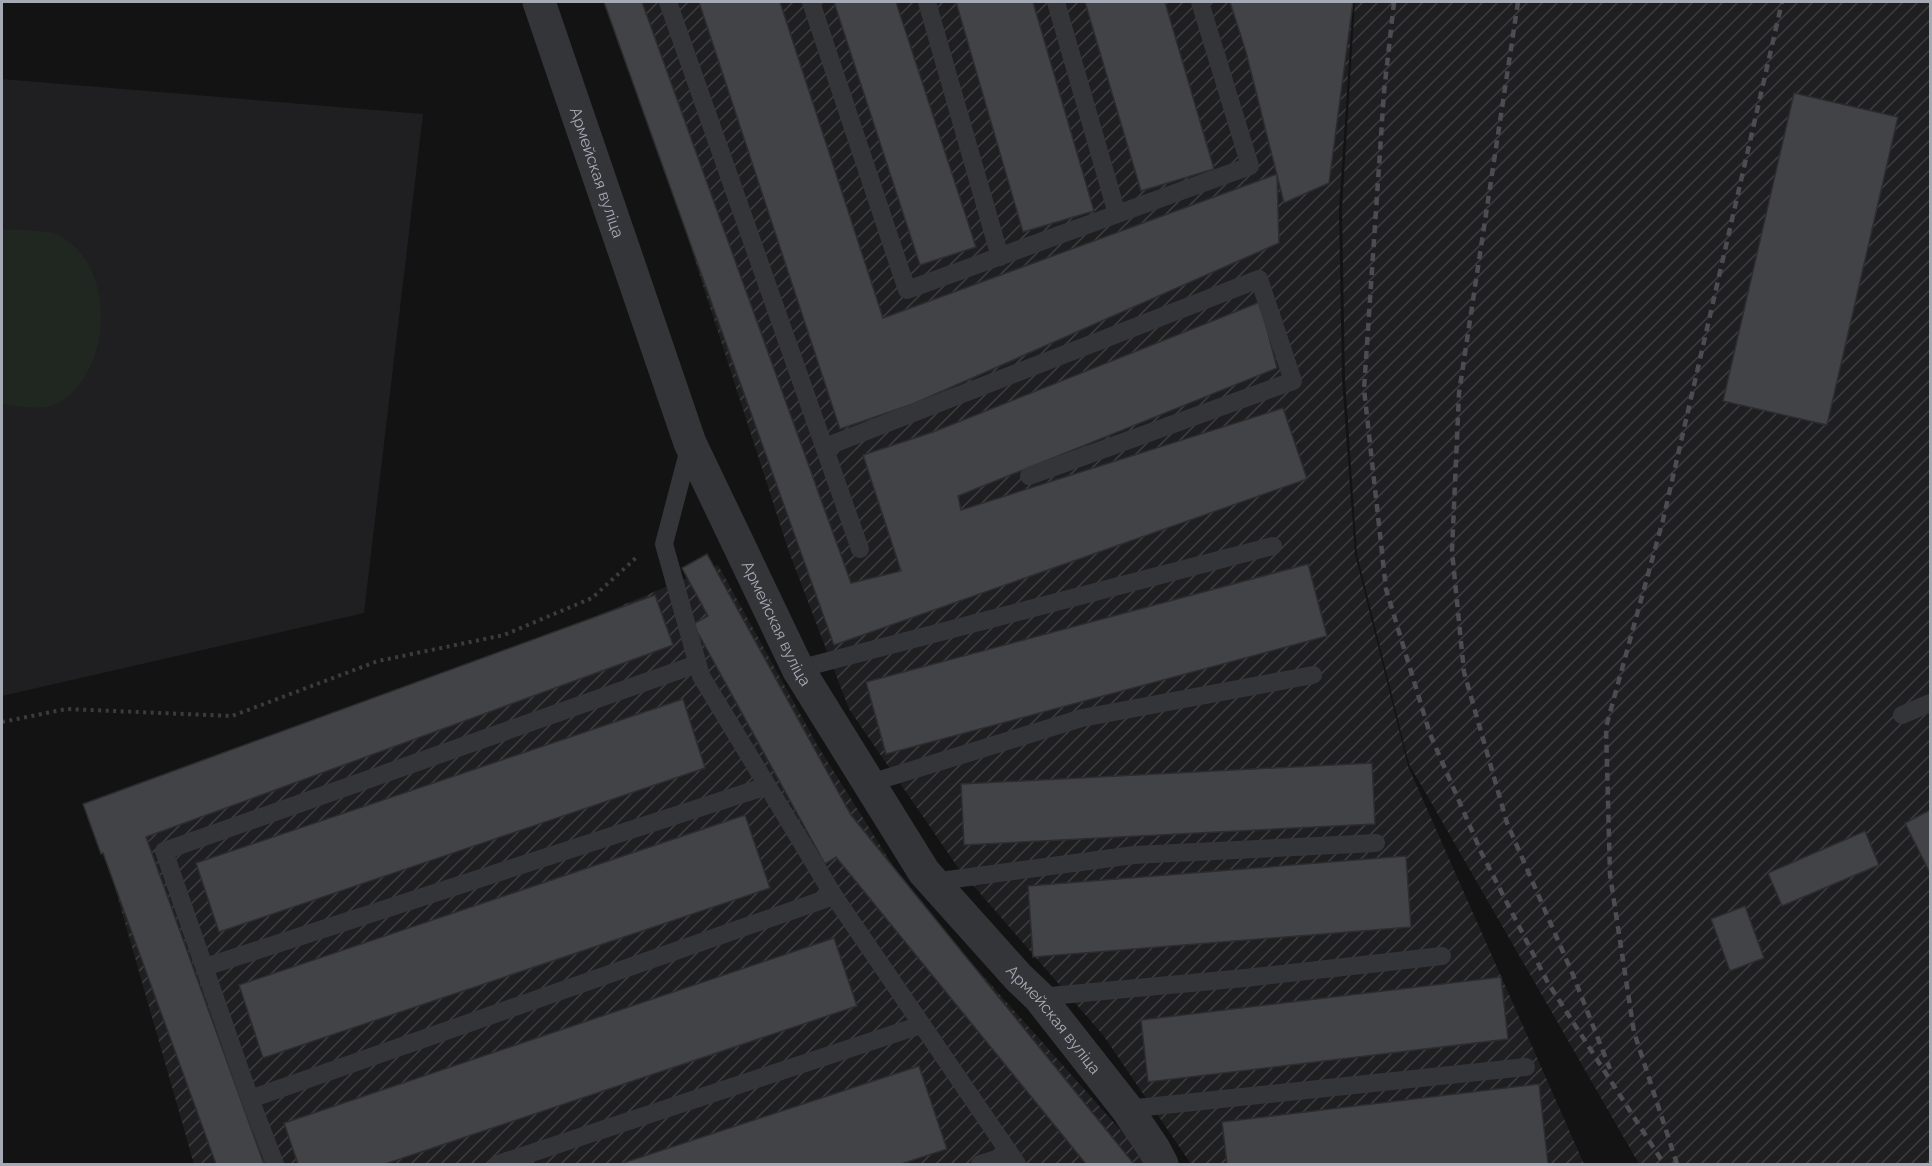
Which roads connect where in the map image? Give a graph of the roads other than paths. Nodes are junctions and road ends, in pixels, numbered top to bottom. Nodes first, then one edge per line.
1 (539, 2) edge
2 (668, 2) edge
3 (811, 2) edge
4 (927, 2) edge
5 (1056, 2) edge
6 (1200, 2) edge
7 (1118, 214) junction
8 (1000, 257) junction
9 (690, 443) junction
10 (825, 447) junction
11 (1029, 476) dead end
12 (1274, 546) dead end
13 (860, 549) dead end
14 (697, 664) junction
15 (798, 669) junction
16 (1313, 675) dead end
17 (1930, 703) edge
18 (1902, 715) dead end
19 (870, 783) junction
20 (767, 786) junction
21 (1376, 843) dead end
22 (932, 882) junction
23 (834, 896) junction
24 (1442, 956) dead end
25 (205, 967) junction
26 (1039, 997) junction
27 (921, 1025) junction
28 (1526, 1067) dead end
29 (250, 1098) junction
30 (1127, 1109) junction
31 (1013, 1160) edge
32 (275, 1164) edge
33 (498, 1164) edge
34 (980, 1164) edge
35 (1162, 1164) edge

1 - 9 street, Армейская вуліца
2 - 10 lane
3 - 8 lane
4 - 8 lane
5 - 7 lane
6 - 7 lane
7 - 8 lane
9 - 14 lane
9 - 15 street, Армейская вуліца
10 - 11 lane
10 - 13 lane
12 - 15 lane
14 - 20 lane
14 - 25 lane
15 - 19 street, Армейская вуліца
16 - 19 lane
17 - 18 lane
19 - 22 street, Армейская вуліца
20 - 23 lane
20 - 25 lane
21 - 22 lane
22 - 26 street, Армейская вуліца
23 - 27 lane
23 - 29 lane
24 - 26 lane
25 - 29 lane
26 - 30 street, Армейская вуліца
27 - 31 lane
27 - 33 lane
28 - 30 lane
29 - 32 lane
30 - 35 street, Армейская вуліца
31 - 34 lane

